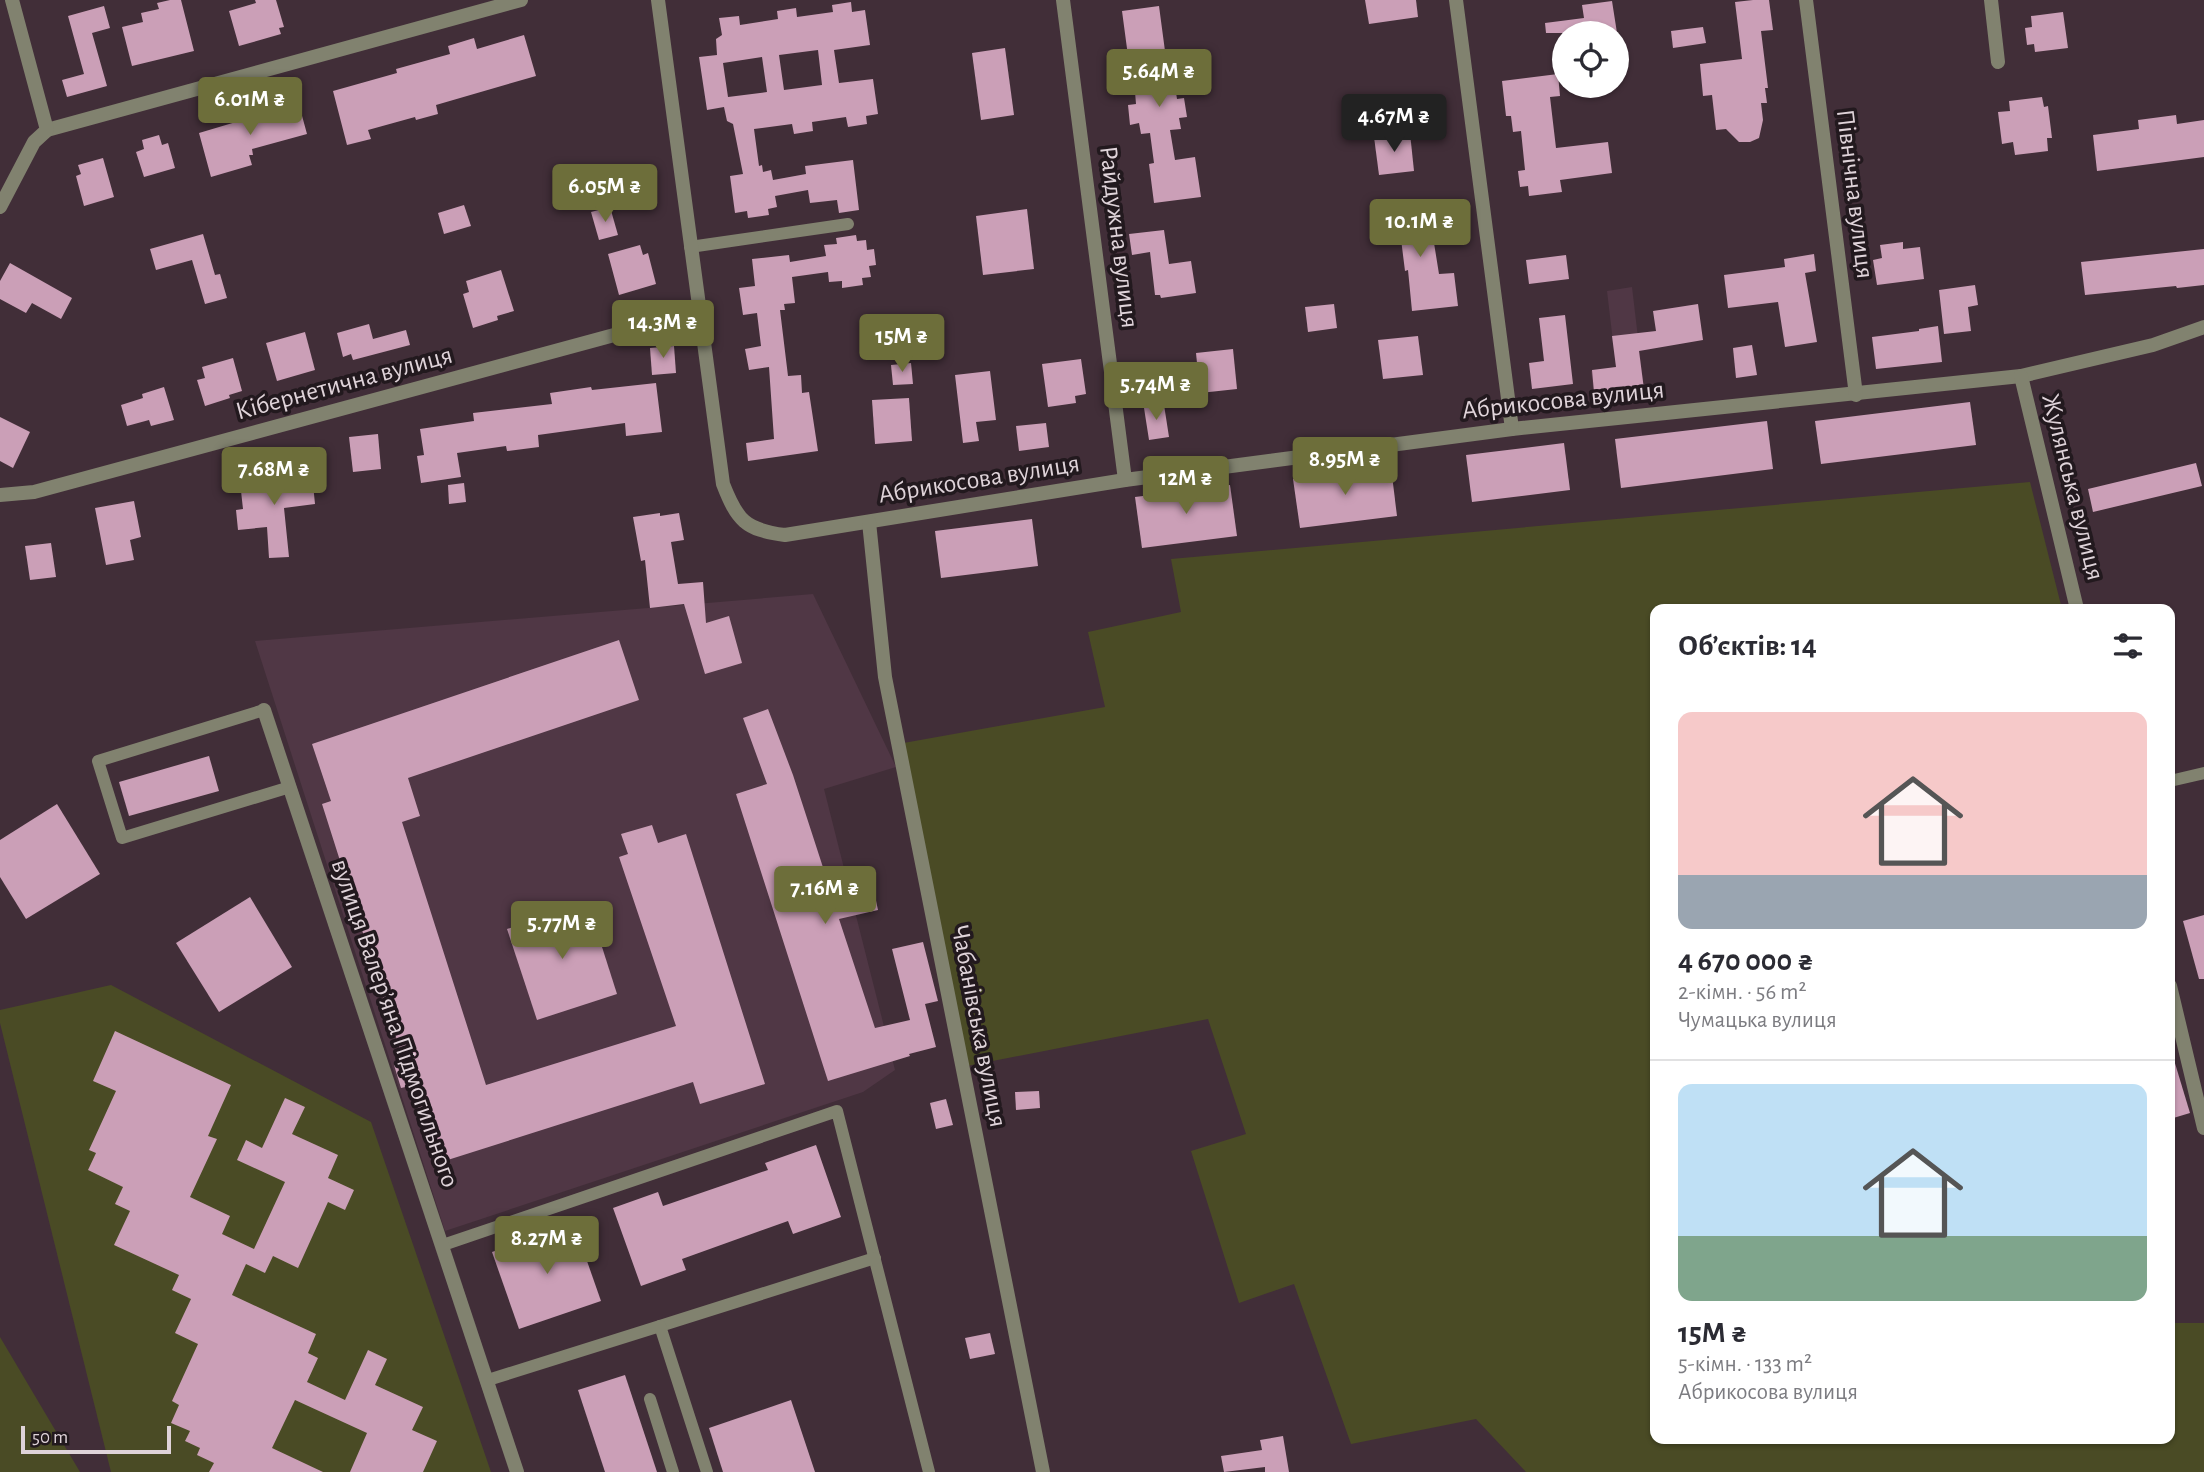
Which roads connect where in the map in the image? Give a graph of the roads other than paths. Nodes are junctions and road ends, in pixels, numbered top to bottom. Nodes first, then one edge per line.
1 (12, 0) edge
2 (521, 0) edge
3 (658, 0) edge
4 (1063, 0) edge
5 (1456, 0) edge
6 (1806, 0) edge
7 (1991, 0) edge
8 (1998, 62) dead end
9 (47, 130) junction
10 (0, 206) edge
11 (848, 224) dead end
12 (690, 247) junction
13 (699, 312) junction
14 (2204, 327) edge
15 (2021, 376) junction
16 (1856, 395) junction
17 (1512, 429) junction
18 (1125, 480) junction
19 (0, 495) edge
20 (869, 522) junction
21 (2076, 604) edge
22 (264, 710) joint
23 (2204, 773) edge
24 (2175, 780) edge
25 (290, 787) junction
26 (2175, 1007) edge
27 (2204, 1128) edge
28 (443, 1245) junction
29 (875, 1258) junction
30 (660, 1326) junction
31 (488, 1380) junction
32 (650, 1399) dead end
33 (517, 1472) edge
34 (673, 1472) edge
35 (707, 1472) edge
36 (929, 1472) edge
37 (1043, 1472) edge

1 - 9 street
2 - 9 street
3 - 12 street
4 - 18 street, Райдужна вулиця
5 - 17 street
6 - 16 street, Північна вулиця
7 - 8 street
9 - 10 street
11 - 12 lane
12 - 13 street
13 - 19 street, Кібернетична вулиця
13 - 20 street, Абрикосова вулиця
14 - 15 street, Абрикосова вулиця
15 - 16 street, Абрикосова вулиця
15 - 21 street, Жулянська вулиця
16 - 17 street, Абрикосова вулиця
17 - 18 street, Абрикосова вулиця
18 - 20 street, Абрикосова вулиця
20 - 37 street, Чабанівська вулиця
22 - 25 street, вулиця Валерʼяна Підмогильного
22 - 25 lane
23 - 24 lane
25 - 28 street, вулиця Валерʼяна Підмогильного
26 - 27 street
28 - 29 lane
28 - 31 street, вулиця Валерʼяна Підмогильного
29 - 30 lane
29 - 36 lane
30 - 31 lane
30 - 35 lane
31 - 33 street, вулиця Валерʼяна Підмогильного
32 - 34 lane

